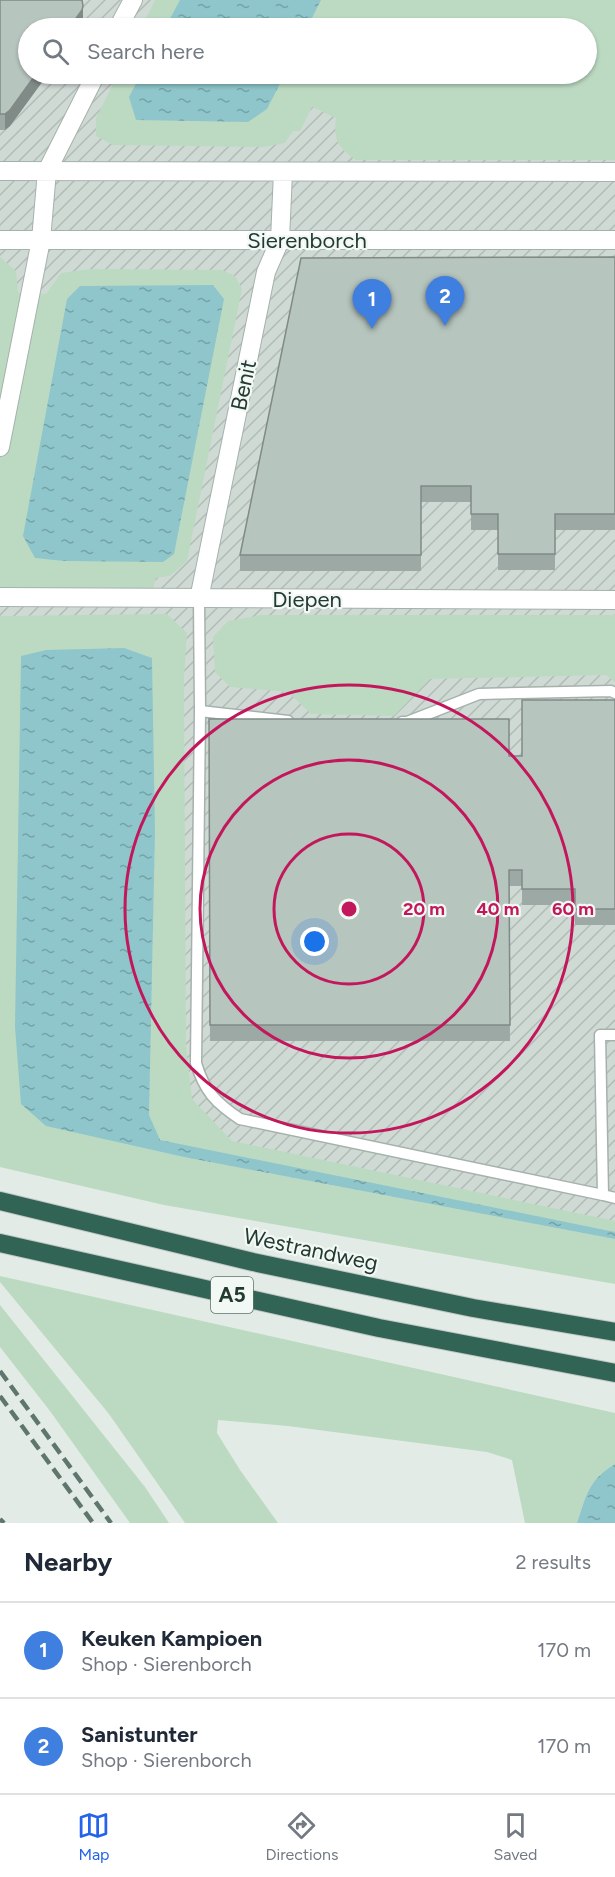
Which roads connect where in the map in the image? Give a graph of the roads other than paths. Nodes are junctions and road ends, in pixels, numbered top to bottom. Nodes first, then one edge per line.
1 (132, 0) edge
2 (123, 18) edge
3 (91, 84) edge
4 (0, 171) edge
5 (47, 171) junction
6 (283, 172) junction
7 (615, 172) edge
8 (0, 240) edge
9 (41, 240) junction
10 (280, 240) junction
11 (615, 240) edge
12 (0, 447) edge
13 (0, 597) edge
14 (199, 599) junction
15 (615, 600) edge
16 (615, 693) edge
17 (200, 711) junction
18 (395, 722) edge
19 (304, 723) edge
20 (615, 1035) edge
21 (603, 1195) junction
22 (615, 1198) edge
23 (0, 1201) edge
24 (0, 1243) edge
25 (615, 1332) edge
26 (615, 1373) edge

1 - 2 street
3 - 5 street
4 - 5 street
5 - 6 street
5 - 9 street
6 - 7 street
6 - 10 street, Benit
8 - 9 street, Sierenborch
9 - 10 street, Sierenborch
9 - 12 street
10 - 11 street, Sierenborch
10 - 14 street, Benit
13 - 14 street, Diepen
14 - 15 street, Diepen
14 - 17 lane
16 - 18 lane
17 - 19 lane
17 - 21 lane
20 - 21 lane
21 - 22 lane
23 - 25 highway, Westrandweg / A5
24 - 26 highway, A5

